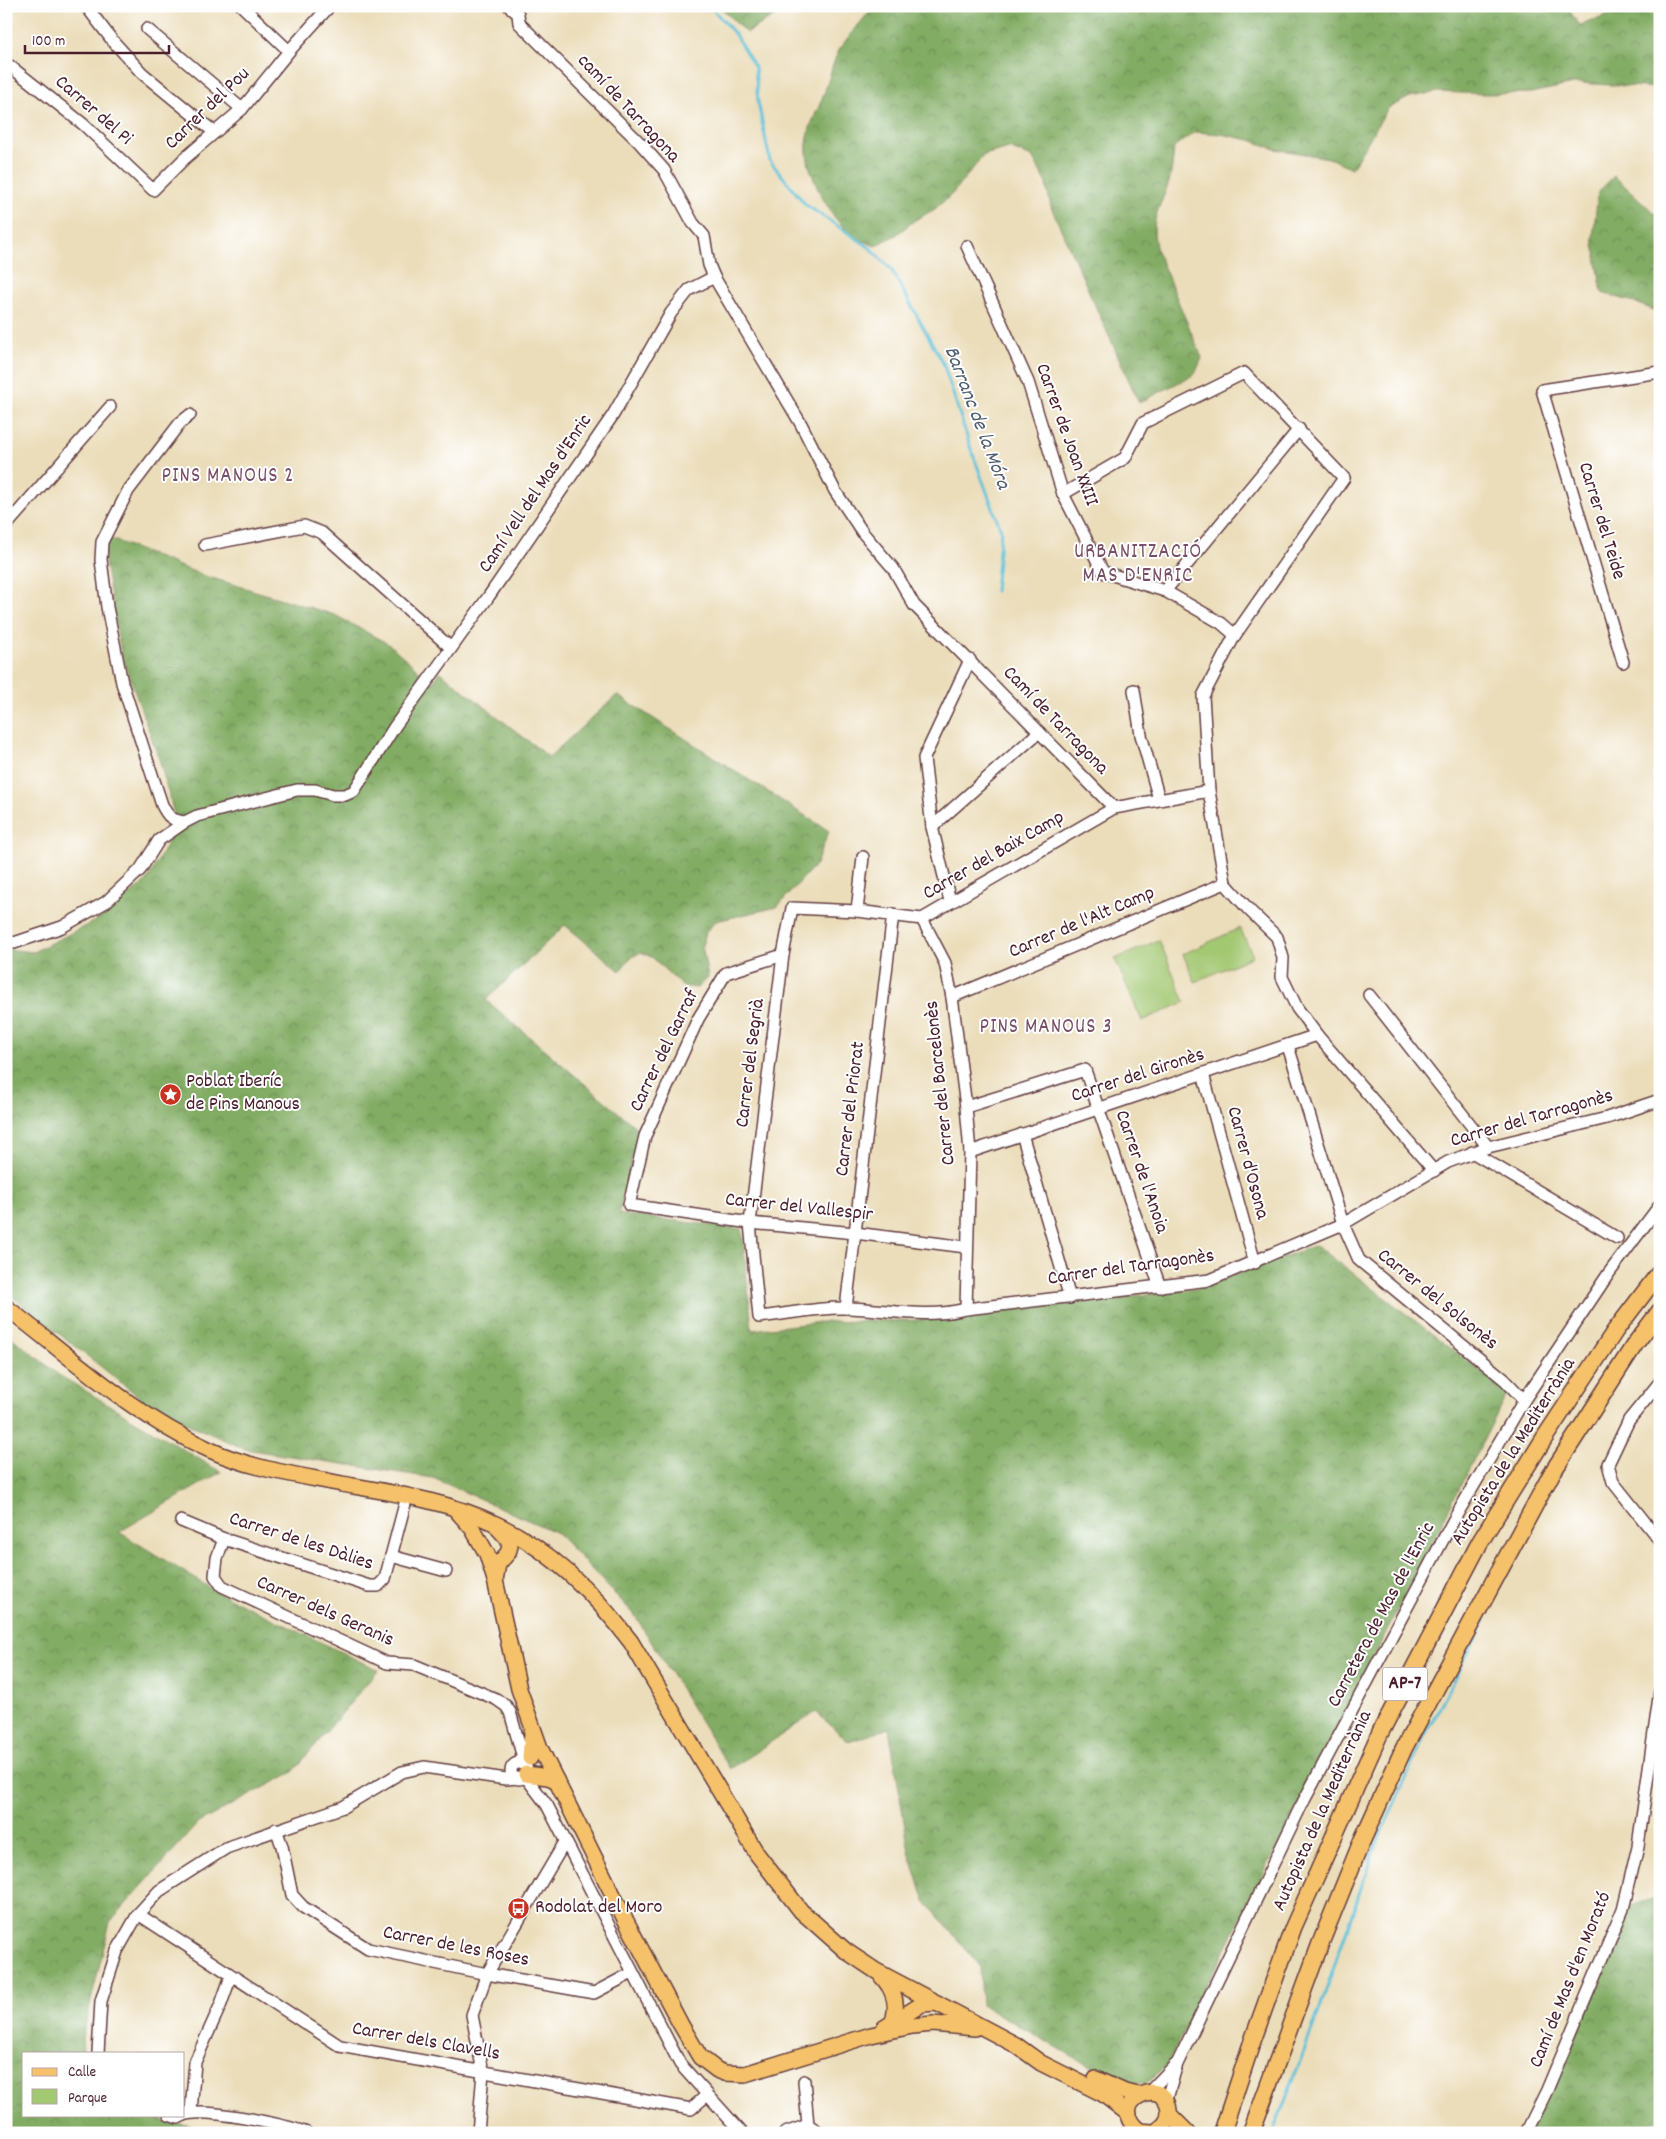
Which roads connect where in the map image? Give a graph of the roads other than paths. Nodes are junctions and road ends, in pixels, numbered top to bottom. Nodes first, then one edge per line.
1 (86, 6) edge
2 (242, 6) edge
3 (510, 6) edge
4 (326, 8) edge
5 (147, 29) dead end
6 (289, 51) junction
7 (6, 64) edge
8 (242, 109) junction
9 (214, 132) junction
10 (153, 190) joint
11 (967, 246) dead end
12 (714, 277) junction
13 (1660, 372) edge
14 (110, 407) dead end
15 (190, 415) dead end
16 (1299, 429) junction
17 (1063, 494) junction
18 (6, 526) edge
19 (204, 545) dead end
20 (1165, 591) junction
21 (1234, 635) junction
22 (451, 648) junction
23 (970, 660) junction
24 (1623, 662) dead end
25 (1134, 690) dead end
26 (1038, 732) junction
27 (1209, 790) junction
28 (1159, 799) junction
29 (1114, 808) junction
30 (185, 822) junction
31 (932, 827) junction
32 (862, 857) dead end
33 (1225, 883) junction
34 (950, 901) junction
35 (792, 908) joint
36 (857, 911) junction
37 (894, 914) junction
38 (922, 919) junction
39 (6, 942) edge
40 (783, 955) junction
41 (1369, 995) dead end
42 (952, 998) junction
43 (1318, 1035) junction
44 (1288, 1046) junction
45 (1203, 1074) junction
46 (1660, 1100) edge
47 (966, 1107) junction
48 (1099, 1108) junction
49 (1022, 1134) junction
50 (1488, 1147) junction
51 (970, 1152) junction
52 (1472, 1152) junction
53 (1434, 1171) junction
54 (629, 1205) joint
55 (1660, 1205) edge
56 (750, 1223) junction
57 (1343, 1224) junction
58 (855, 1233) junction
59 (1617, 1238) dead end
60 (966, 1247) junction
61 (1255, 1263) junction
62 (1660, 1272) edge
63 (1160, 1287) junction
64 (1070, 1298) junction
65 (6, 1307) edge
66 (846, 1308) junction
67 (966, 1309) junction
68 (1660, 1311) edge
69 (1660, 1382) edge
70 (1524, 1400) junction
71 (408, 1496) junction
72 (454, 1508) junction
73 (181, 1522) dead end
74 (504, 1530) junction
75 (224, 1539) junction
76 (1660, 1541) edge
77 (485, 1551) junction
78 (542, 1552) junction
79 (506, 1554) junction
80 (391, 1556) junction
81 (446, 1571) dead end
82 (495, 1580) junction
83 (1660, 1690) edge
84 (533, 1730) junction
85 (546, 1760) junction
86 (523, 1772) junction
87 (556, 1780) junction
88 (276, 1830) junction
89 (565, 1842) junction
90 (138, 1914) junction
91 (876, 1971) junction
92 (632, 1973) junction
93 (487, 1974) junction
94 (231, 1976) junction
95 (937, 2004) junction
96 (892, 2024) junction
97 (987, 2030) junction
98 (872, 2035) junction
99 (1016, 2045) junction
100 (98, 2052) edge
101 (1176, 2064) junction
102 (482, 2072) junction
103 (804, 2081) dead end
104 (1144, 2094) junction
105 (707, 2095) junction
106 (1168, 2108) junction
107 (186, 2114) edge
108 (1129, 2114) junction
109 (808, 2125) junction
110 (1160, 2132) edge
111 (307, 2133) edge
112 (478, 2133) edge
113 (742, 2133) edge
114 (785, 2133) edge
115 (821, 2133) edge
116 (1188, 2133) edge
117 (1222, 2133) edge
118 (1251, 2133) edge
119 (1526, 2133) edge

1 - 9 street
2 - 6 street
3 - 12 street, camí de Tarragona
4 - 6 street, Carrer del Pou
5 - 8 street
6 - 8 street, Carrer del Pou
7 - 10 street, Carrer del Pi
8 - 9 street, Carrer del Pou
9 - 10 street, Carrer del Pou
11 - 17 street, Carrer de Joan XXIII
12 - 22 street, Camí Vell del Mas d'Enric
12 - 23 street
13 - 24 street, Carrer del Teide
14 - 18 street
15 - 30 street
16 - 17 street
16 - 20 street
16 - 21 street
17 - 20 street, Carrer de Joan XXIII
19 - 22 street
20 - 21 street, Carrer de Joan XXIII
21 - 27 street
22 - 30 street, Camí Vell del Mas d'Enric
23 - 26 street, Camí de Tarragona
23 - 31 street
25 - 28 street
26 - 29 street, Camí de Tarragona
26 - 31 street
27 - 28 street, Carrer del Baix Camp
27 - 33 street
28 - 29 street, Carrer del Baix Camp
29 - 34 street, Carrer del Baix Camp
30 - 39 street, Camí Vell del Mas d'Enric
31 - 34 street
32 - 36 street
33 - 42 street, Carrer de l'Alt Camp
33 - 43 street
34 - 38 street, Carrer del Baix Camp
35 - 36 street, Carrer del Baix Camp
35 - 40 street, Carrer del Segrià
36 - 37 street, Carrer del Baix Camp
37 - 38 street, Carrer del Baix Camp
37 - 58 street, Carrer del Priorat
38 - 42 street, Carrer del Barcelonès
40 - 54 street, Carrer del Garraf
40 - 56 street, Carrer del Segrià
41 - 50 street
42 - 47 street, Carrer del Barcelonès
43 - 44 street, Carrer del Gironès
43 - 53 street
44 - 45 street, Carrer del Gironès
44 - 57 street, Carrer del Solsonès
45 - 48 street, Carrer del Gironès
45 - 61 street, Carrer d'Osona
46 - 50 street, Carrer del Tarragonès
47 - 48 street, Carrer de l'Anoia
47 - 51 street, Carrer del Barcelonès
48 - 49 street, Carrer del Gironès
48 - 63 street, Carrer de l'Anoia
49 - 51 street, Carrer del Gironès
49 - 64 street
50 - 52 street, Carrer del Tarragonès
51 - 60 street, Carrer del Barcelonès
52 - 53 street, Carrer del Tarragonès
52 - 59 street
53 - 57 street, Carrer del Tarragonès
54 - 56 street, Carrer del Vallespir
55 - 70 street, Carretera de Mas de l'Enric
56 - 58 street, Carrer del Vallespir
56 - 66 street, Carrer del Tarragonès
57 - 61 street, Carrer del Tarragonès
57 - 70 street, Carrer del Solsonès
58 - 60 street, Carrer del Vallespir
58 - 66 street, Carrer del Priorat
60 - 67 street, Carrer del Barcelonès
61 - 63 street, Carrer del Tarragonès
62 - 117 highway, Autopista de la Mediterrània / AP-7
63 - 64 street, Carrer del Tarragonès
64 - 67 street, Carrer del Tarragonès
65 - 71 main road
66 - 67 street, Carrer del Tarragonès
68 - 118 highway, AP-7
69 - 76 street
70 - 101 street, Carretera de Mas de l'Enric
71 - 72 main road
71 - 80 street, Carrer de les Dàlies
72 - 74 main road
72 - 77 main road
73 - 75 street, Carrer de les Dàlies
74 - 77 main road
74 - 78 main road
74 - 79 main road
75 - 80 street, Carrer de les Dàlies
75 - 86 street, Carrer dels Geranis
77 - 79 main road
77 - 82 main road
78 - 79 main road
78 - 91 main road
79 - 82 main road
80 - 81 street, Carrer de les Dàlies
82 - 84 main road
83 - 119 street, Camí de Mas d'en Morató
84 - 85 main road
84 - 86 main road
85 - 86 main road
85 - 87 main road
86 - 87 main road
86 - 88 street
86 - 89 street
87 - 98 main road
88 - 90 street
88 - 93 street, Carrer de les Roses
89 - 92 street
89 - 93 street
90 - 94 street, Carrer dels Clavells
90 - 100 street
91 - 95 main road
91 - 96 main road
92 - 93 street, Carrer de les Roses
92 - 105 street
93 - 102 street
94 - 102 street, Carrer dels Clavells
94 - 107 street
95 - 96 main road
95 - 97 main road
96 - 98 main road
97 - 98 main road
97 - 99 main road
99 - 104 main road
99 - 108 main road
101 - 104 street
101 - 106 street
102 - 105 street, Carrer dels Clavells
102 - 112 street
103 - 109 street
104 - 106 main road
104 - 108 main road
105 - 113 street
106 - 110 main road
106 - 116 main road
107 - 111 street
108 - 110 main road
109 - 114 street
109 - 115 street

